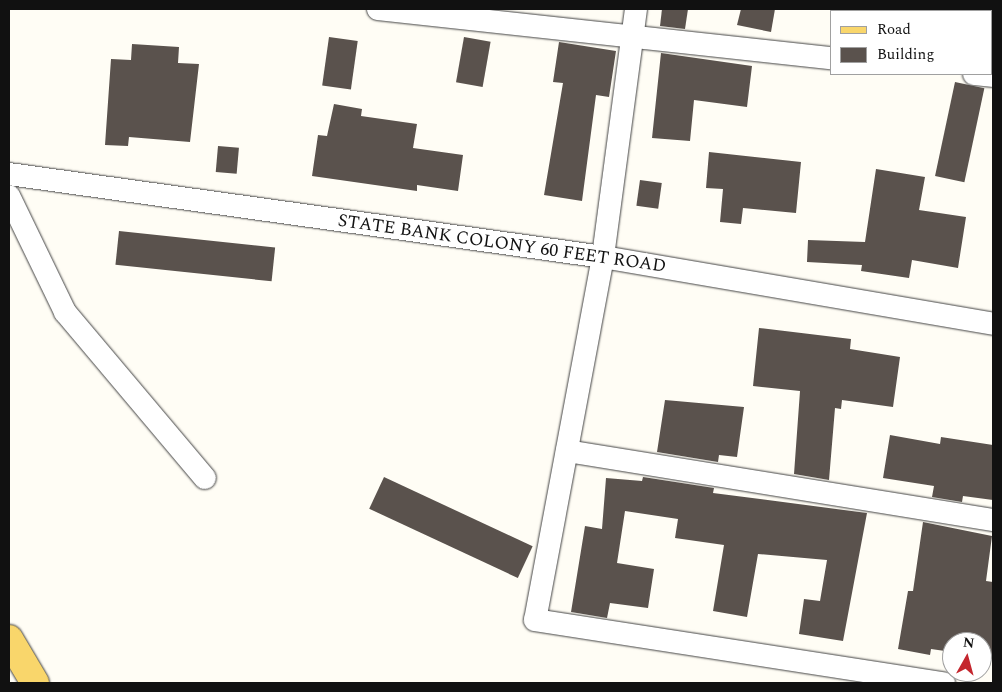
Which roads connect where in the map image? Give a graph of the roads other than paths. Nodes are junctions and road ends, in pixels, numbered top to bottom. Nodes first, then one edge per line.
1 (378, 9) edge
2 (636, 9) edge
3 (632, 36) junction
4 (830, 58) edge
5 (9, 174) edge
6 (9, 196) edge
7 (603, 257) junction
8 (993, 324) edge
9 (567, 451) junction
10 (205, 478) dead end
11 (993, 520) edge
12 (9, 639) edge
13 (35, 683) edge
14 (944, 683) edge

1 - 3 street
2 - 3 street
3 - 4 street
3 - 7 street
5 - 7 street, STATE BANK COLONY 60 FEET ROAD
6 - 10 street
7 - 8 street, STATE BANK COLONY 60 FEET ROAD
7 - 9 street
9 - 11 street
9 - 14 street
12 - 13 main road

